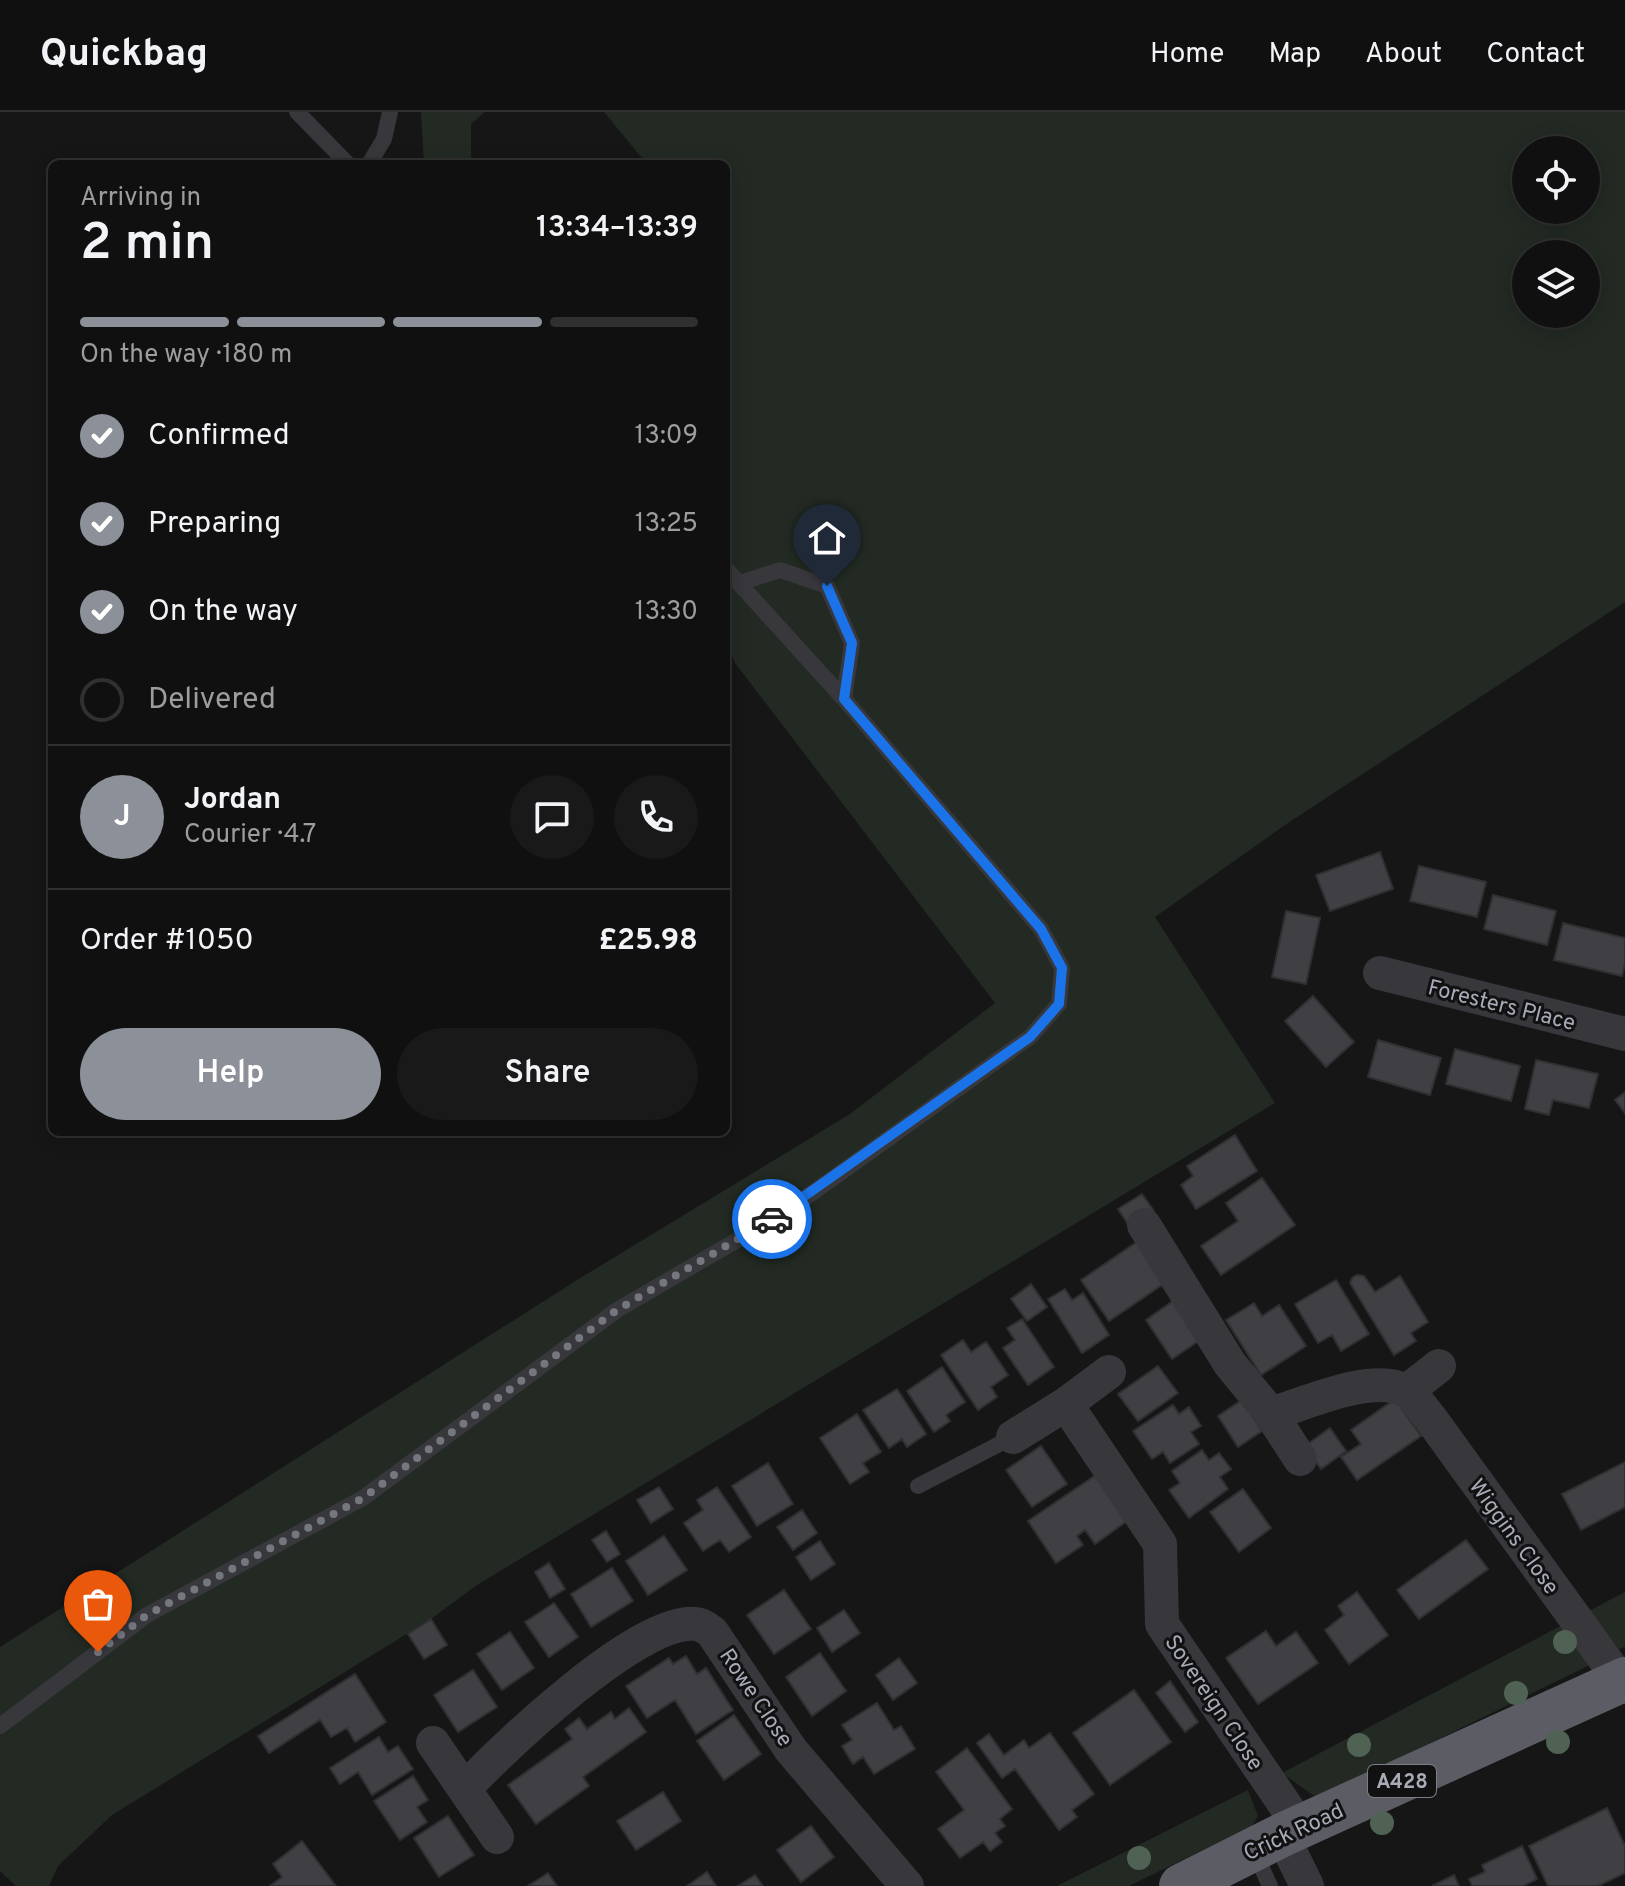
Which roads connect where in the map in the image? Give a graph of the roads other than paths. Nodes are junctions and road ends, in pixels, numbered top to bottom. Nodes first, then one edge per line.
1 (297, 112) edge
2 (390, 112) edge
3 (344, 160) edge
4 (371, 160) edge
5 (730, 573) edge
6 (740, 583) junction
7 (844, 699) junction
8 (1380, 973) dead end
9 (1625, 1034) edge
10 (1144, 1225) dead end
11 (1439, 1366) dead end
12 (1109, 1372) dead end
13 (1407, 1391) junction
14 (1066, 1404) junction
15 (1271, 1414) junction
16 (1013, 1437) joint
17 (1300, 1459) dead end
18 (918, 1486) dead end
19 (1624, 1682) edge
20 (0, 1726) edge
21 (433, 1743) dead end
22 (465, 1788) junction
23 (497, 1837) dead end
24 (1276, 1849) edge
25 (907, 1886) edge
26 (1181, 1886) edge
27 (1307, 1886) edge

1 - 3 lane
2 - 4 lane
5 - 6 lane
6 - 7 lane
6 - 7 lane
7 - 20 lane
8 - 9 street, Foresters Place
10 - 15 street
11 - 13 street
12 - 14 street
13 - 15 street
13 - 19 street, Wiggins Close
14 - 16 street
14 - 24 street, Sovereign Close
15 - 17 street
16 - 18 lane
19 - 24 highway, Crick Road / A428
21 - 22 street
22 - 23 street
22 - 25 street, Rowe Close
24 - 26 highway, Crick Road / A428
24 - 27 street, Sovereign Close

